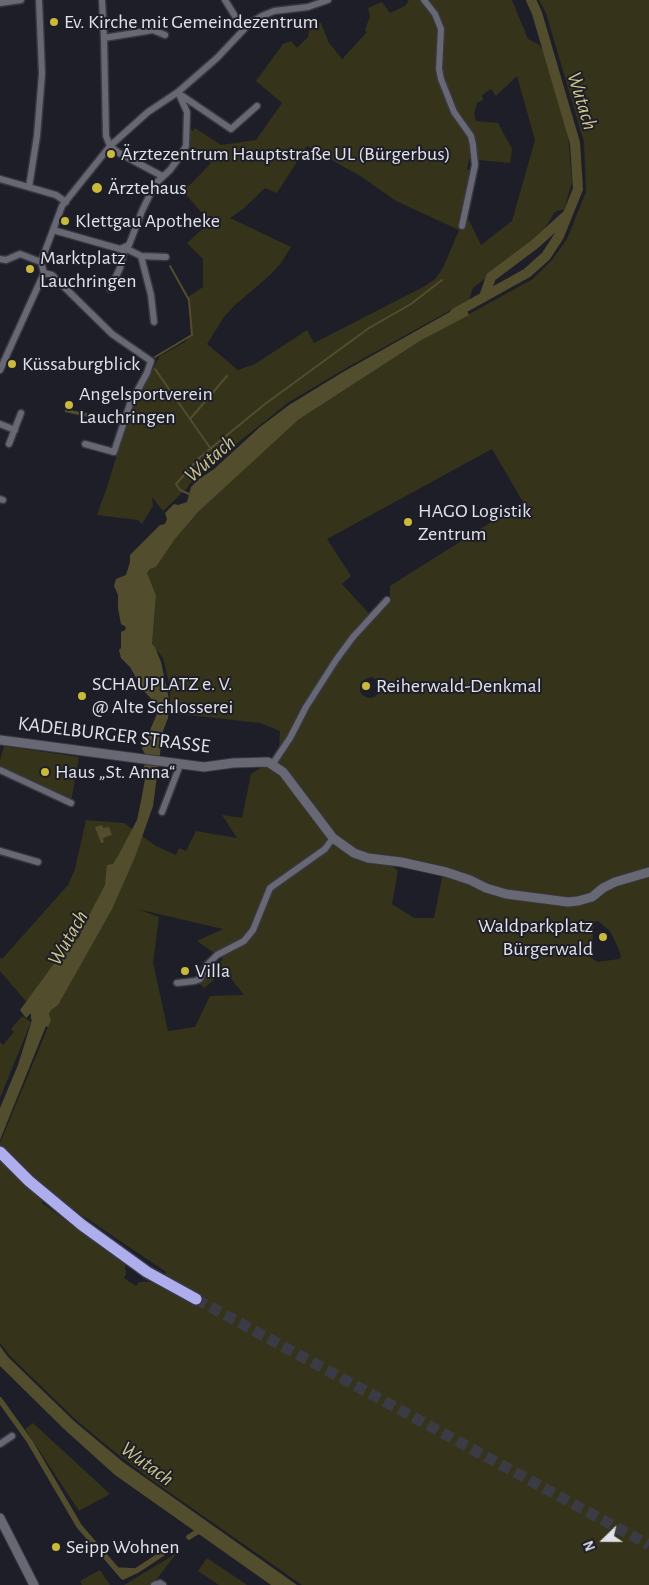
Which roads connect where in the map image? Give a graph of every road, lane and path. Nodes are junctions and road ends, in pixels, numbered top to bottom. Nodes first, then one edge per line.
1 (21, 0) edge
2 (39, 0) edge
3 (102, 0) edge
4 (226, 0) edge
5 (328, 0) edge
6 (424, 0) edge
7 (321, 2) edge
8 (0, 3) edge
9 (243, 29) junction
10 (165, 35) dead end
11 (104, 38) junction
12 (178, 92) junction
13 (257, 106) dead end
14 (110, 146) junction
15 (162, 176) junction
16 (0, 179) edge
17 (30, 187) junction
18 (66, 202) junction
19 (462, 226) dead end
20 (53, 230) junction
21 (125, 248) junction
22 (141, 256) junction
23 (166, 257) dead end
24 (0, 259) edge
25 (41, 262) junction
26 (44, 273) junction
27 (110, 289) dead end
28 (154, 322) dead end
29 (1, 366) edge
30 (21, 414) dead end
31 (0, 424) edge
32 (15, 430) junction
33 (9, 444) dead end
34 (85, 444) dead end
35 (387, 600) dead end
36 (0, 740) edge
37 (180, 765) junction
38 (272, 765) junction
39 (0, 770) edge
40 (71, 803) dead end
41 (162, 812) dead end
42 (333, 838) junction
43 (0, 851) edge
44 (38, 862) dead end
45 (649, 872) edge
46 (177, 983) dead end
47 (0, 1152) edge
48 (196, 1299) tunnel mouth
49 (12, 1436) dead end
50 (0, 1444) edge
51 (0, 1518) edge
52 (34, 1585) edge
53 (154, 1585) edge
54 (163, 1585) edge

1 - 8 street
2 - 17 street
3 - 11 street
4 - 9 street
5 - 7 street
6 - 19 street
7 - 9 street
9 - 12 street
10 - 11 street
11 - 14 street
12 - 13 street
12 - 14 street
12 - 15 street
14 - 15 street
14 - 18 street
15 - 21 street
16 - 17 street
17 - 18 street
18 - 20 street
20 - 21 street
20 - 25 street
21 - 22 street
21 - 27 street
22 - 23 street
22 - 28 street
24 - 25 street
25 - 26 street
26 - 29 street
26 - 34 street
30 - 32 street
31 - 32 street
32 - 33 street
35 - 38 street
36 - 37 main road, KADELBURGER STRASSE
37 - 38 main road, KADELBURGER STRASSE
37 - 41 street
38 - 42 main road
39 - 40 street
42 - 45 main road
42 - 46 street
43 - 44 street
47 - 48 highway
49 - 50 street
51 - 52 main road
53 - 54 street

